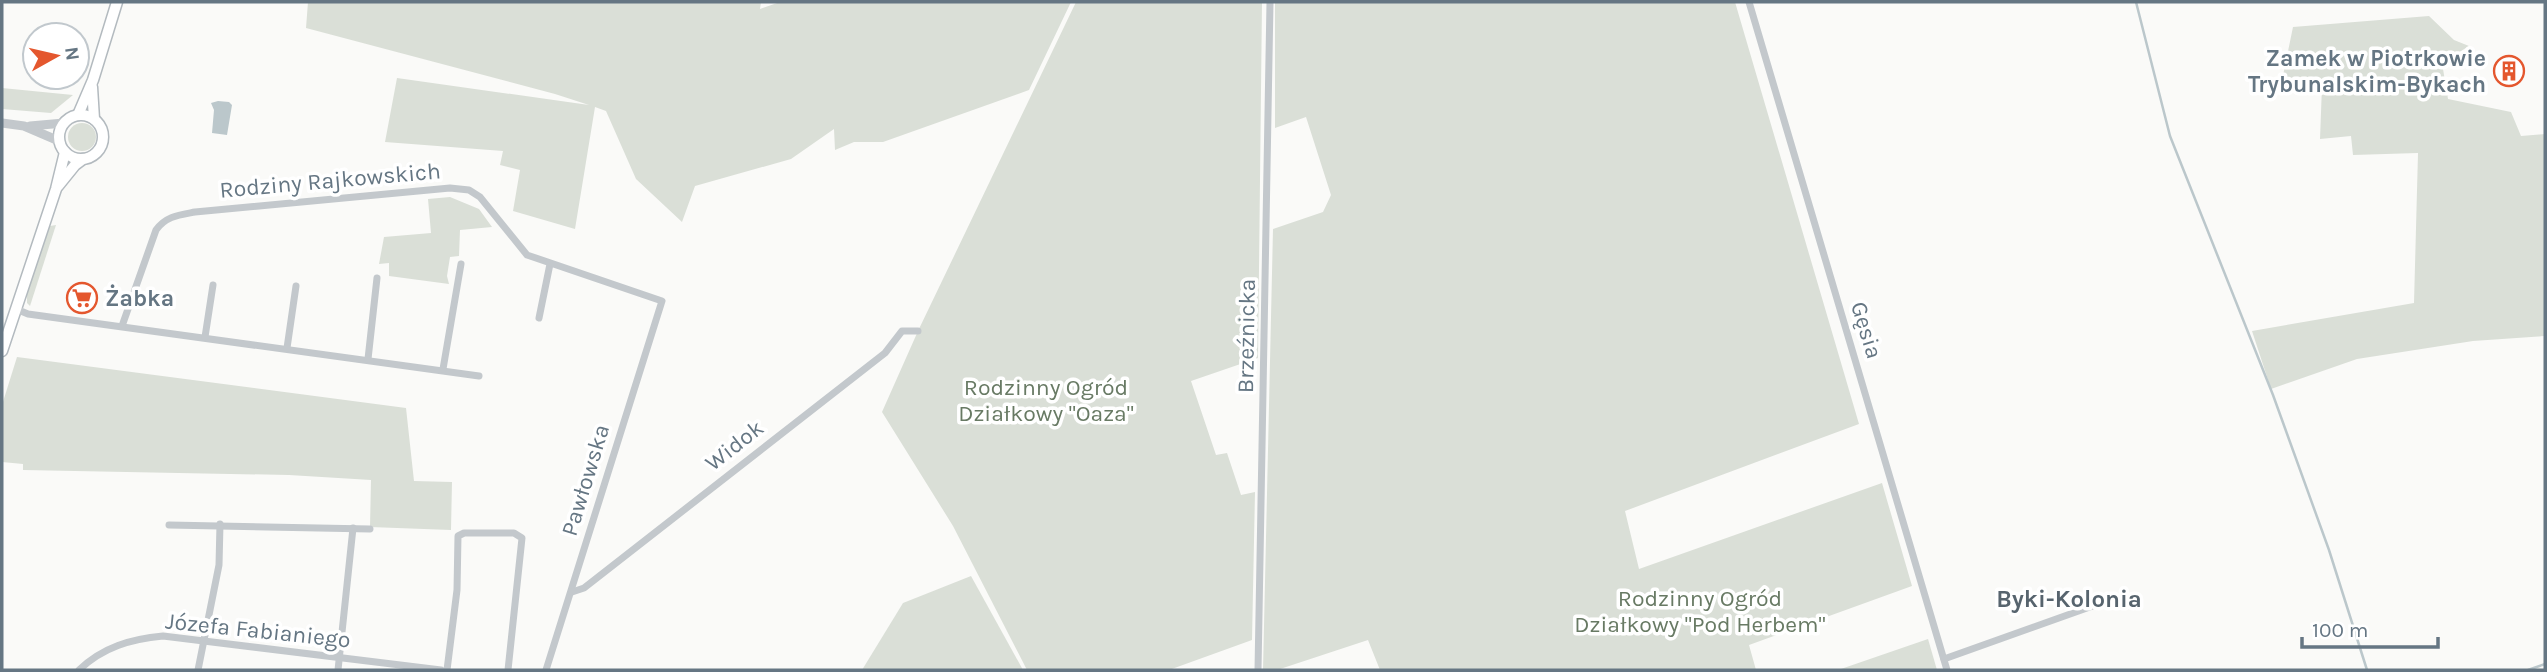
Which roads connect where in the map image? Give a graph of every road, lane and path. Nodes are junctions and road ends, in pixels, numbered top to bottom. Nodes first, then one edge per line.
1 (115, 2) edge
2 (1270, 2) edge
3 (1749, 2) edge
4 (93, 80) junction
5 (78, 115) junction
6 (94, 119) junction
7 (2, 123) edge
8 (64, 123) junction
9 (24, 126) junction
10 (60, 141) junction
11 (65, 152) junction
12 (83, 159) junction
13 (56, 189) junction
14 (461, 264) dead end
15 (550, 264) junction
16 (377, 278) dead end
17 (213, 285) dead end
18 (296, 286) dead end
19 (662, 301) joint
20 (16, 309) junction
21 (539, 318) dead end
22 (122, 326) junction
23 (918, 331) dead end
24 (205, 337) junction
25 (286, 348) junction
26 (2, 351) edge
27 (368, 359) junction
28 (443, 369) junction
29 (479, 376) dead end
30 (169, 524) dead end
31 (220, 524) junction
32 (353, 528) junction
33 (370, 529) dead end
34 (572, 592) junction
35 (2101, 603) dead end
36 (203, 642) junction
37 (340, 658) junction
38 (1944, 659) junction
39 (79, 670) edge
40 (198, 670) edge
41 (338, 670) edge
42 (441, 670) edge
43 (447, 670) edge
44 (508, 670) edge
45 (546, 670) edge
46 (1258, 670) edge
47 (1947, 670) edge

1 - 4 main road
2 - 46 street, Brzeźnicka
3 - 38 street, Gęsia
4 - 5 main road
4 - 6 main road
5 - 6 main road
5 - 8 main road
6 - 12 main road
7 - 9 street
8 - 9 street
8 - 10 main road
9 - 10 street
10 - 11 main road
11 - 12 main road
11 - 13 main road
12 - 13 main road
13 - 20 main road
14 - 28 street
15 - 19 street, Rodziny Rajkowskich
15 - 21 street
15 - 22 street, Rodziny Rajkowskich
16 - 27 street
17 - 24 street
18 - 25 street
19 - 34 street, Pawłowska
20 - 22 street
20 - 26 main road
22 - 24 street
23 - 34 street, Widok
24 - 25 street
25 - 27 street
27 - 28 street
28 - 29 street
30 - 31 street
31 - 32 street
31 - 36 street
32 - 33 street
32 - 37 street
34 - 45 street, Pawłowska
35 - 38 street
36 - 37 street, Józefa Fabianiego
36 - 39 street, Józefa Fabianiego
36 - 40 street
37 - 41 street
37 - 42 street, Józefa Fabianiego
38 - 47 street, Gęsia
43 - 44 street

